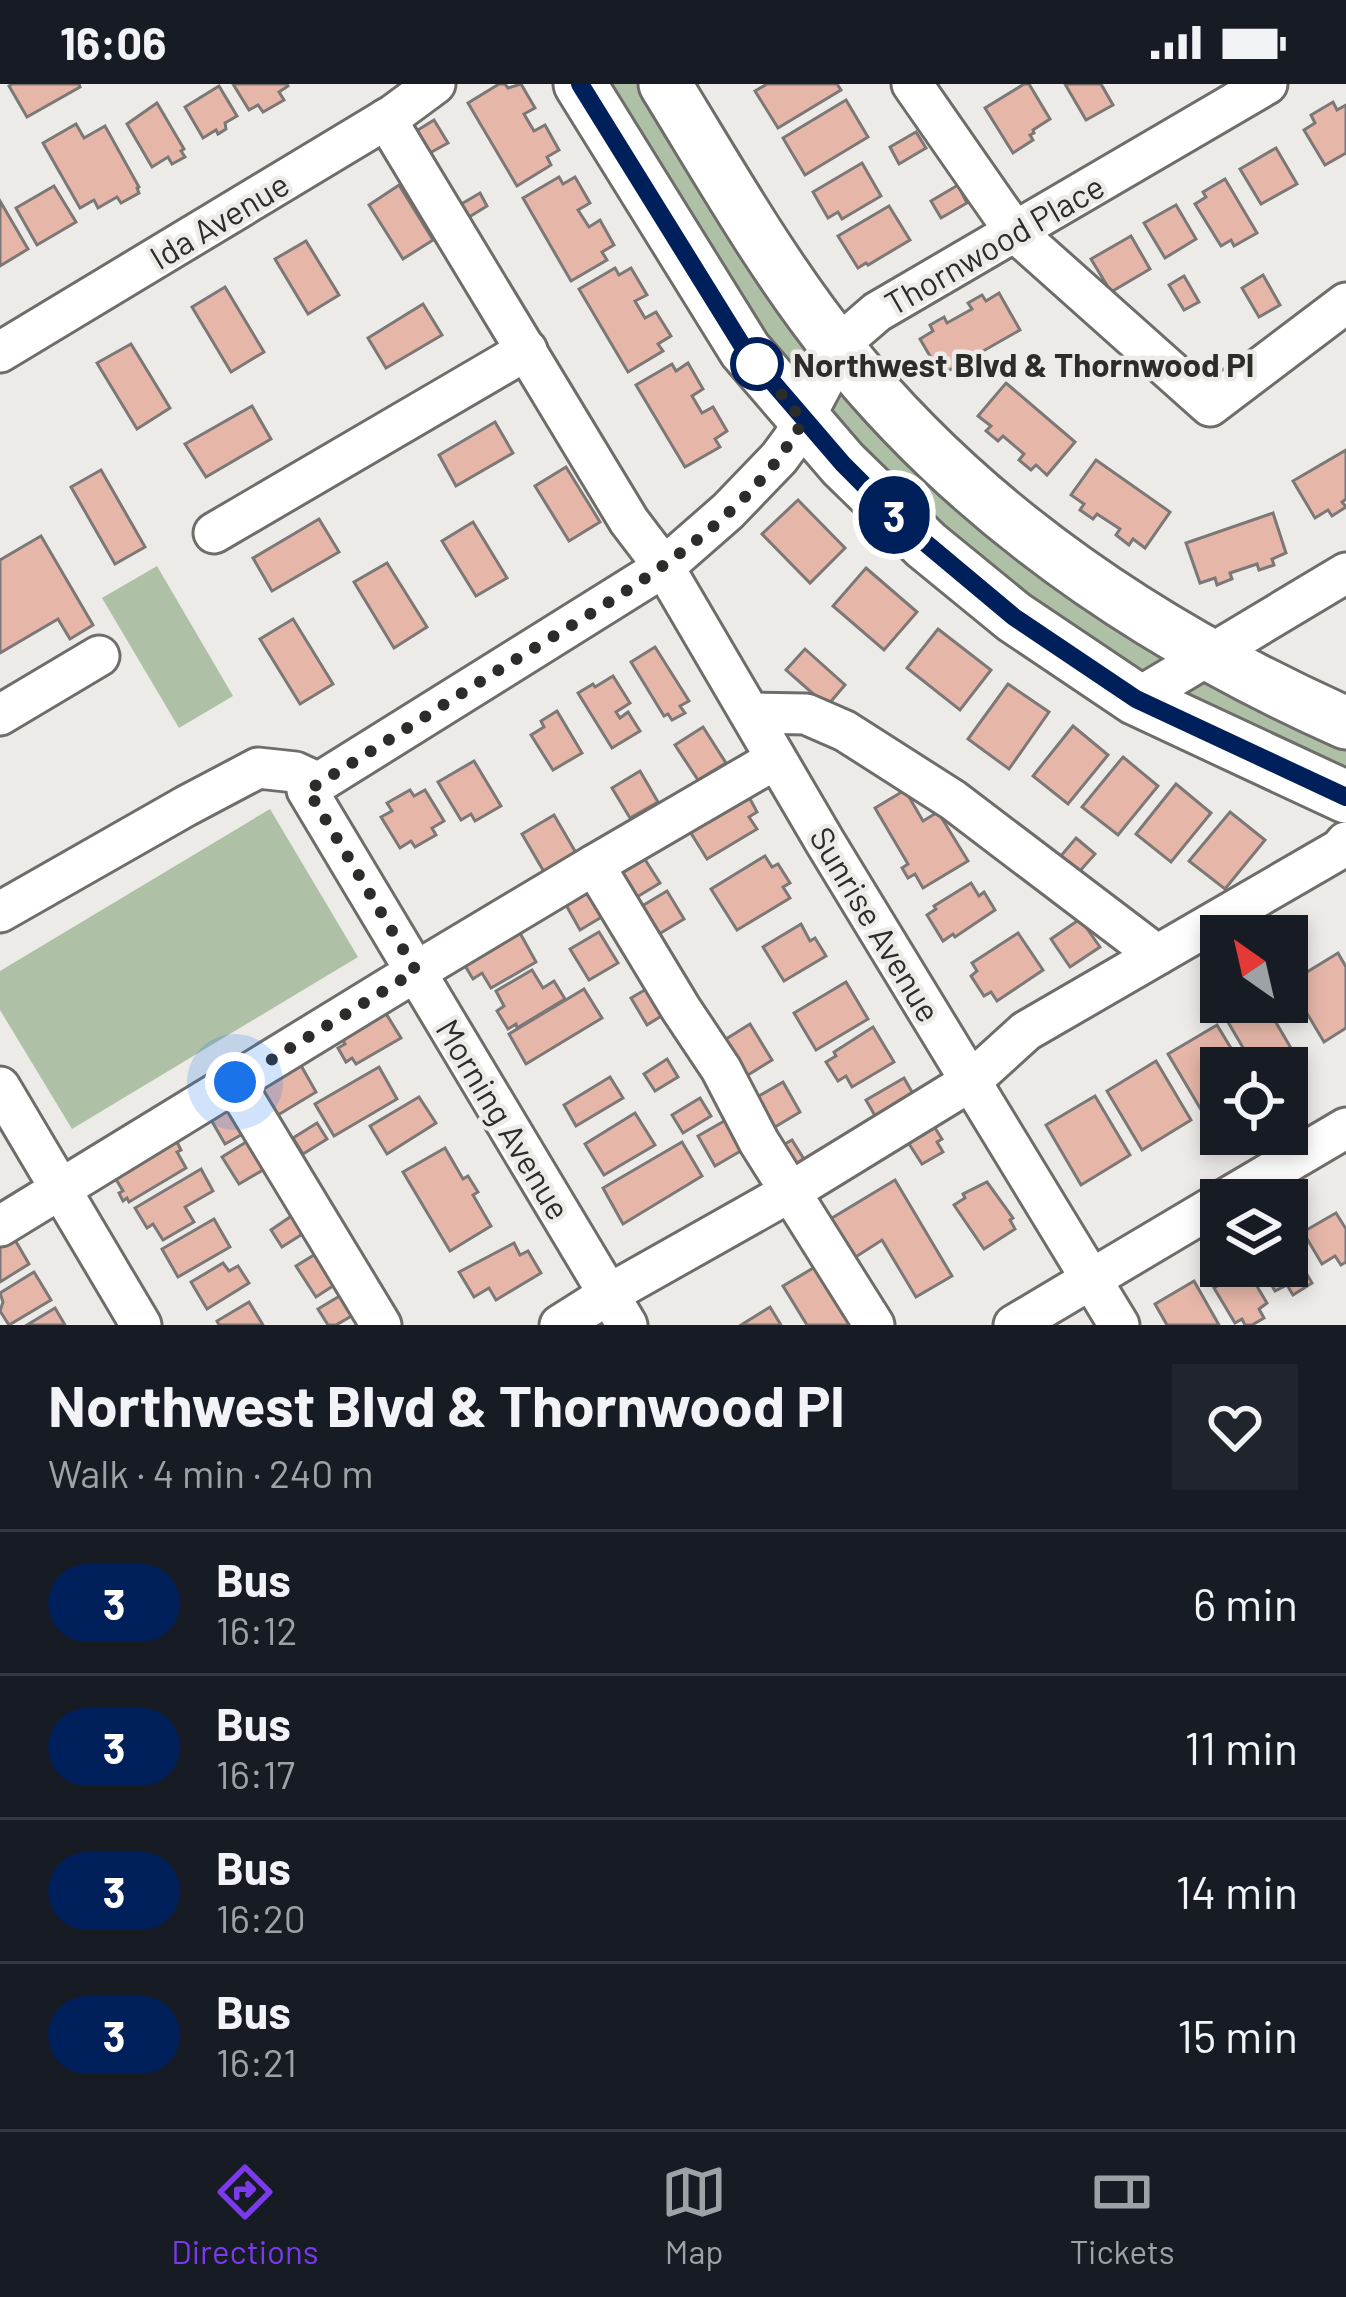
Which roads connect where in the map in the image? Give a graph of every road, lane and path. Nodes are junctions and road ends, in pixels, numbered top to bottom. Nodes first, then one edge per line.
1 (435, 84) edge
2 (580, 84) edge
3 (665, 84) edge
4 (912, 84) edge
5 (1267, 84) edge
6 (385, 106) edge
7 (1015, 232) junction
8 (1346, 303) edge
9 (527, 350) junction
10 (840, 351) junction
11 (0, 352) edge
12 (803, 421) junction
13 (214, 533) dead end
14 (664, 567) junction
15 (1346, 573) edge
16 (99, 656) dead end
17 (1208, 656) junction
18 (1136, 699) junction
19 (749, 713) junction
20 (0, 715) edge
21 (1346, 723) edge
22 (776, 758) junction
23 (313, 786) junction
24 (1346, 797) edge
25 (1346, 842) edge
26 (594, 866) junction
27 (0, 912) edge
28 (1157, 955) junction
29 (416, 971) junction
30 (971, 1081) junction
31 (235, 1082) junction
32 (0, 1087) edge
33 (1346, 1128) edge
34 (1260, 1179) edge
35 (60, 1188) junction
36 (790, 1192) junction
37 (1200, 1215) edge
38 (0, 1226) edge
39 (1091, 1279) junction
40 (618, 1309) edge
41 (142, 1325) edge
42 (381, 1325) edge
43 (560, 1325) edge
44 (874, 1325) edge
45 (1014, 1325) edge
46 (1119, 1325) edge

1 - 6 street, Ida Avenue
2 - 12 main road
3 - 10 main road
4 - 7 street
5 - 7 street, Thornwood Place
6 - 9 street, Sunrise Avenue
6 - 11 street, Ida Avenue
7 - 8 street
7 - 10 street, Thornwood Place
9 - 13 street
9 - 14 street, Sunrise Avenue
10 - 12 street, Thornwood Place
10 - 17 main road
12 - 14 street, Thornwood Place
12 - 18 main road
14 - 19 street, Sunrise Avenue
14 - 23 street, Thornwood Place
15 - 17 street
16 - 20 street
17 - 18 street
17 - 21 main road
18 - 24 main road
19 - 22 street, Sunrise Avenue
19 - 28 street
22 - 26 street
22 - 30 street, Sunrise Avenue
23 - 27 street
23 - 29 street, Morning Avenue
25 - 28 street
26 - 29 street
26 - 36 street
28 - 30 street
29 - 31 street
29 - 40 street, Morning Avenue
30 - 36 street
30 - 39 street, Sunrise Avenue
31 - 35 street
31 - 42 street
32 - 35 street
33 - 34 street
35 - 38 street
35 - 41 street
36 - 40 street
36 - 44 street
37 - 39 street
39 - 45 street
39 - 46 street, Sunrise Avenue
40 - 43 street

